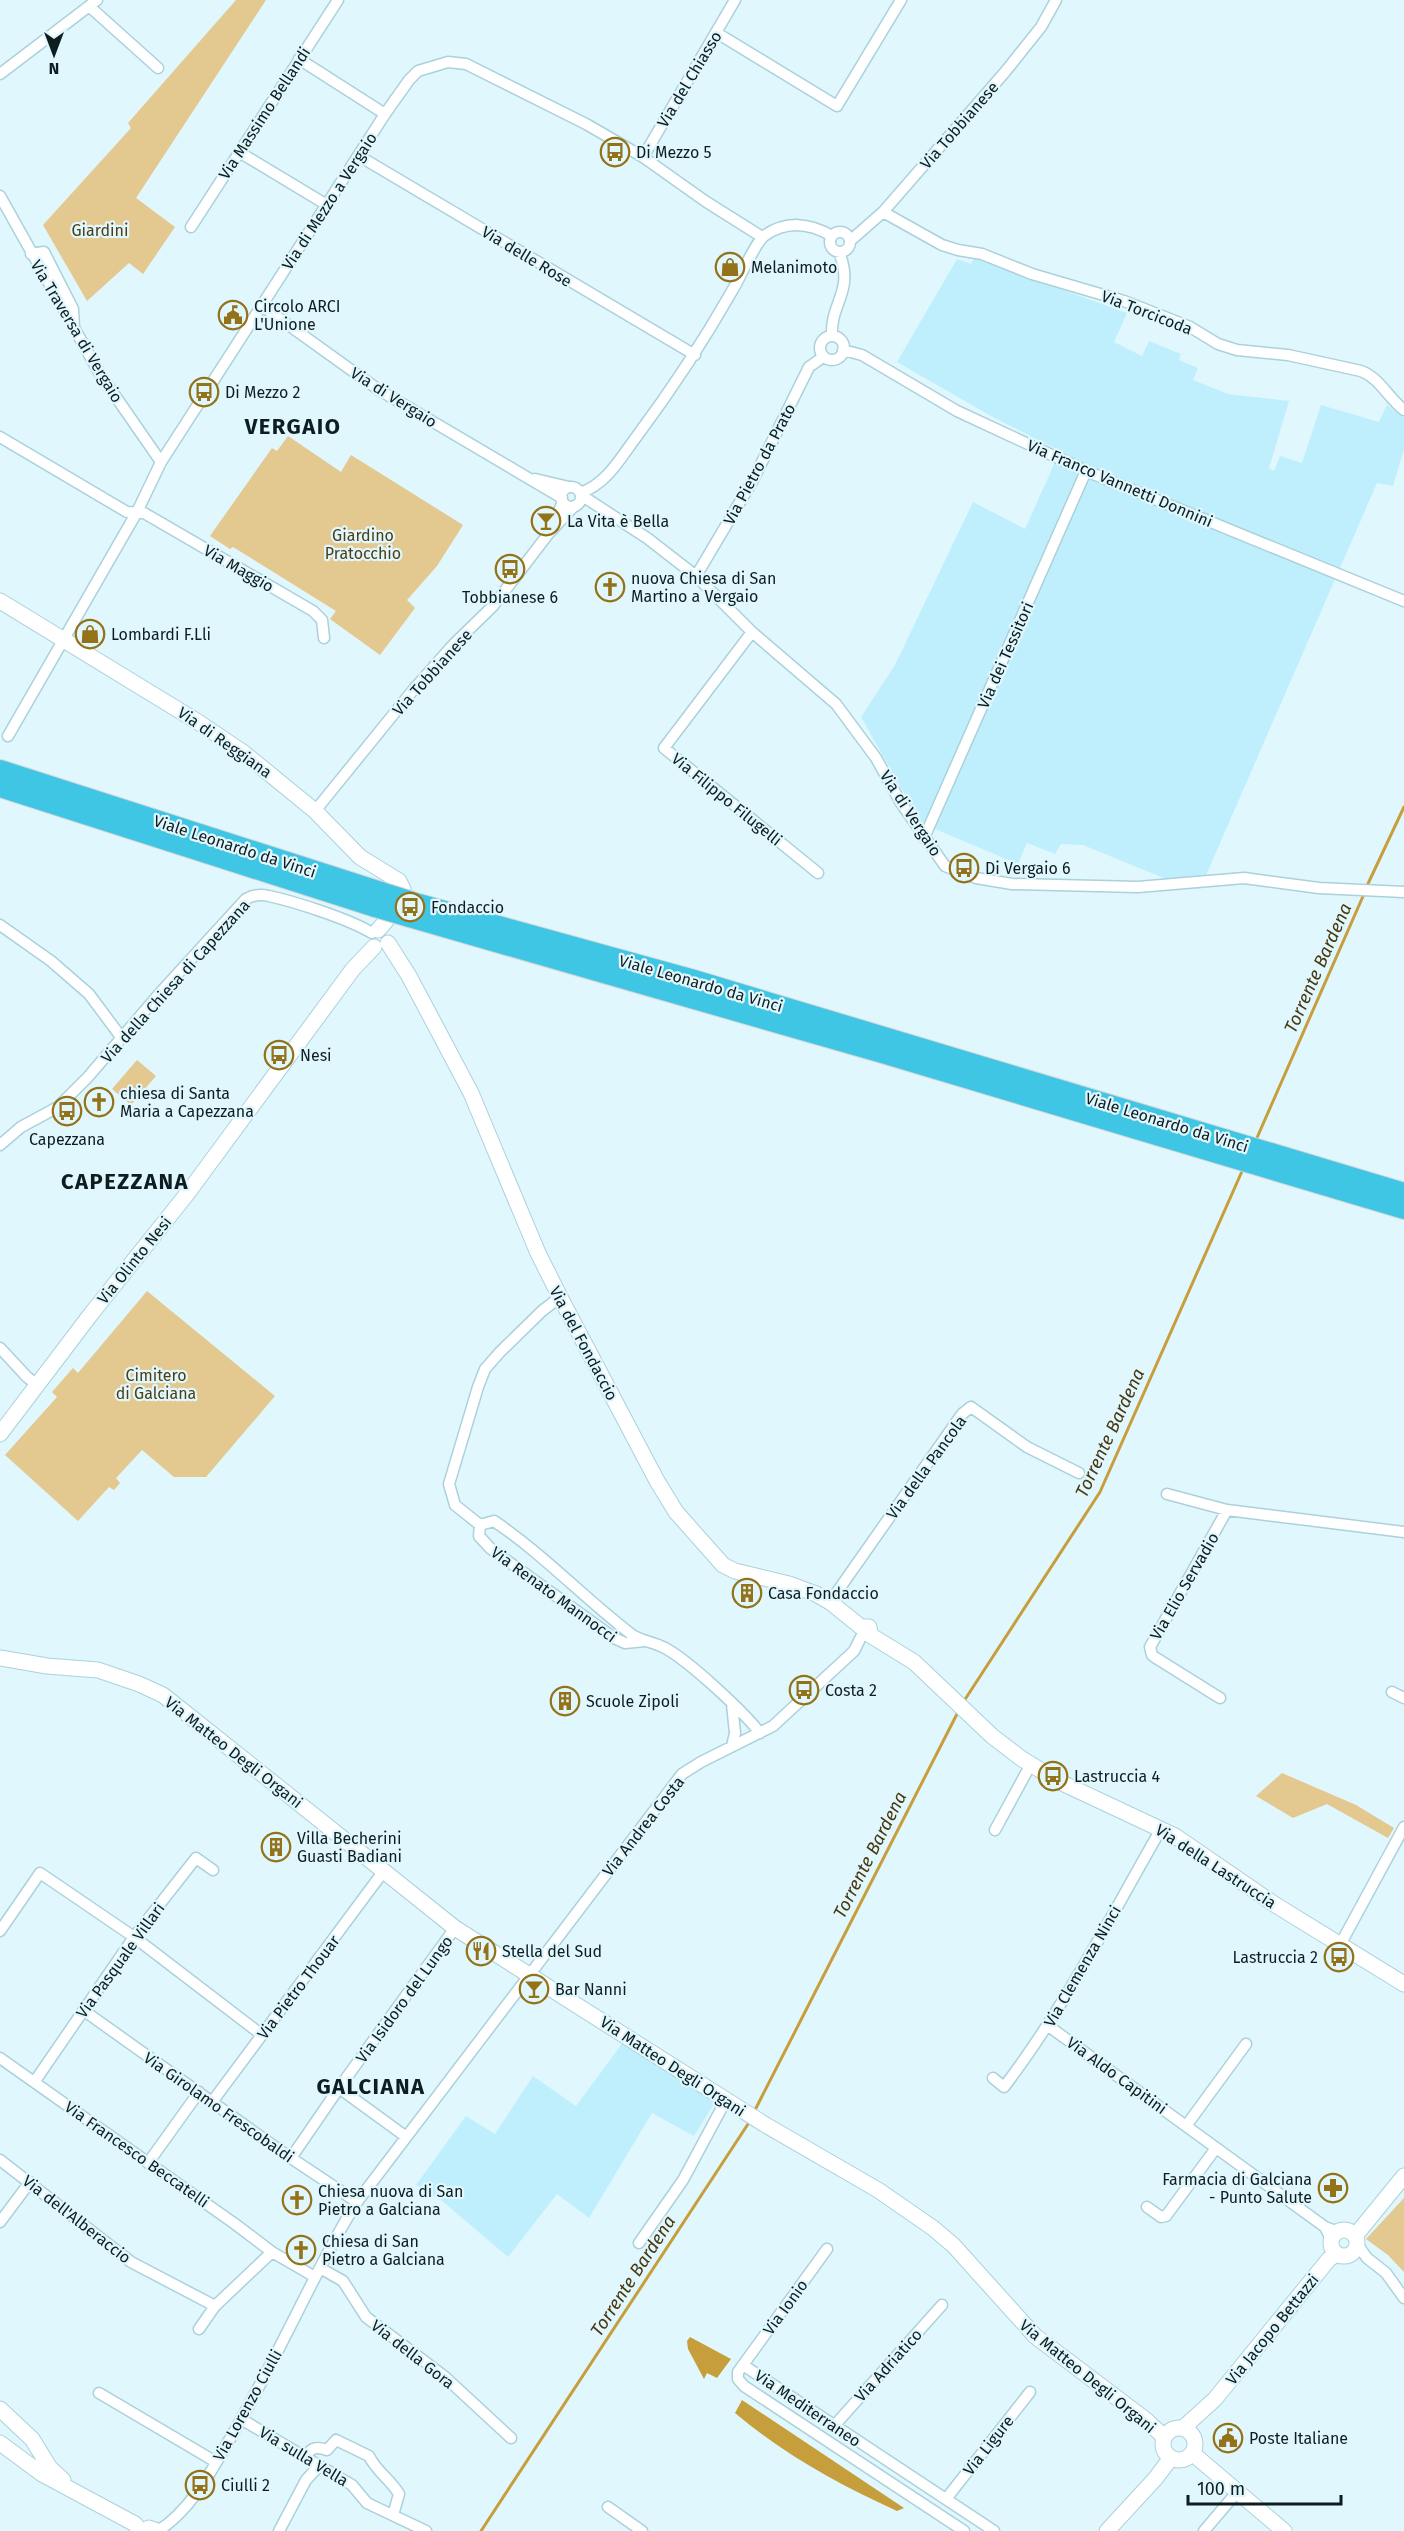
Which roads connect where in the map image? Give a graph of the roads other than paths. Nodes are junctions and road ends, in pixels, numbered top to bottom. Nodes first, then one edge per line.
1 (338, 0) edge
2 (735, 0) edge
3 (902, 0) edge
4 (1056, 0) edge
5 (94, 3) edge
6 (717, 33) junction
7 (299, 59) junction
8 (158, 68) dead end
9 (0, 75) edge
10 (385, 114) junction
11 (239, 152) junction
12 (359, 156) junction
13 (642, 157) junction
14 (0, 196) edge
15 (327, 205) junction
16 (883, 212) junction
17 (191, 227) dead end
18 (832, 236) junction
19 (762, 237) junction
20 (850, 242) junction
21 (839, 252) junction
22 (262, 306) junction
23 (832, 336) junction
24 (843, 350) junction
25 (695, 355) junction
26 (823, 357) junction
27 (1404, 410) edge
28 (0, 436) edge
29 (162, 462) junction
30 (1086, 471) junction
31 (607, 476) junction
32 (532, 479) junction
33 (569, 487) junction
34 (581, 494) junction
35 (566, 502) junction
36 (603, 508) junction
37 (137, 513) junction
38 (696, 576) junction
39 (0, 601) edge
40 (1404, 601) edge
41 (752, 632) junction
42 (324, 638) dead end
43 (64, 640) junction
44 (8, 736) dead end
45 (0, 770) edge
46 (0, 787) edge
47 (315, 811) junction
48 (924, 838) junction
49 (818, 873) dead end
50 (1404, 892) edge
51 (382, 906) junction
52 (414, 910) junction
53 (0, 924) edge
54 (378, 940) junction
55 (122, 1037) junction
56 (0, 1145) edge
57 (1404, 1193) edge
58 (1404, 1209) edge
59 (560, 1297) junction
60 (0, 1348) edge
61 (36, 1384) junction
62 (0, 1434) edge
63 (1078, 1473) dead end
64 (1167, 1494) dead end
65 (1227, 1510) junction
66 (480, 1525) junction
67 (1404, 1532) edge
68 (830, 1602) junction
69 (625, 1629) junction
70 (864, 1633) junction
71 (614, 1638) junction
72 (645, 1641) junction
73 (0, 1658) edge
74 (1392, 1692) dead end
75 (1220, 1698) dead end
76 (1404, 1698) edge
77 (732, 1704) junction
78 (968, 1712) joint
79 (760, 1733) junction
80 (732, 1746) junction
81 (1031, 1764) junction
82 (1404, 1827) edge
83 (1161, 1829) junction
84 (995, 1830) dead end
85 (213, 1870) dead end
86 (383, 1872) junction
87 (455, 1928) junction
88 (0, 1931) edge
89 (135, 1937) junction
90 (1340, 1945) junction
91 (530, 1973) junction
92 (1404, 1984) edge
93 (83, 2010) junction
94 (1047, 2025) junction
95 (262, 2035) junction
96 (1246, 2044) dead end
97 (0, 2058) edge
98 (993, 2078) dead end
99 (35, 2081) junction
100 (339, 2088) junction
101 (199, 2092) junction
102 (726, 2100) junction
103 (212, 2102) junction
104 (1186, 2126) junction
105 (405, 2136) junction
106 (1216, 2148) junction
107 (291, 2158) junction
108 (0, 2160) edge
109 (148, 2163) junction
110 (1404, 2176) edge
111 (30, 2182) junction
112 (357, 2202) junction
113 (1147, 2207) dead end
114 (0, 2222) edge
115 (1343, 2242) junction
116 (639, 2243) dead end
117 (827, 2249) dead end
118 (272, 2252) junction
119 (318, 2272) junction
120 (1404, 2298) edge
121 (942, 2305) dead end
122 (215, 2306) junction
123 (199, 2329) dead end
124 (743, 2365) junction
125 (1030, 2392) dead end
126 (99, 2393) dead end
127 (0, 2409) edge
128 (241, 2419) junction
129 (834, 2426) junction
130 (1188, 2431) junction
131 (511, 2438) dead end
132 (1164, 2438) junction
133 (0, 2443) edge
134 (1192, 2453) junction
135 (304, 2457) junction
136 (1171, 2458) junction
137 (216, 2462) junction
138 (318, 2467) junction
139 (76, 2492) junction
140 (1238, 2492) junction
141 (946, 2499) junction
142 (608, 2507) dead end
143 (393, 2515) junction
144 (141, 2531) edge
145 (158, 2531) edge
146 (279, 2531) edge
147 (426, 2531) edge
148 (642, 2531) edge
149 (964, 2531) edge
150 (994, 2531) edge
151 (1107, 2531) edge
152 (1204, 2531) edge
153 (1284, 2531) edge

1 - 7 street, Via Massimo Bellandi
2 - 6 street, Via del Chiasso
3 - 6 street
4 - 16 street, Via Tobbianese
5 - 8 street
5 - 9 street
6 - 13 street, Via del Chiasso
7 - 10 street
7 - 11 street, Via Massimo Bellandi
10 - 12 street, Via di Mezzo a Vergaio
10 - 13 street, Via di Mezzo a Vergaio
11 - 15 street
11 - 17 street, Via Massimo Bellandi
12 - 15 street, Via di Mezzo a Vergaio
12 - 25 street, Via delle Rose
13 - 19 street, Via di Mezzo a Vergaio
14 - 29 street, Via Traversa di Vergaio
15 - 22 street, Via di Mezzo a Vergaio
16 - 20 street, Via Tobbianese
16 - 27 street, Via Torcicoda
18 - 19 street
18 - 20 street
18 - 21 street
19 - 25 street
20 - 21 street, Via Tobbianese
21 - 23 street
22 - 29 street, Via di Mezzo a Vergaio
22 - 32 street, Via di Vergaio
23 - 24 street
23 - 26 street
24 - 26 street
24 - 30 street, Via Franco Vannetti Donnini
25 - 31 street
26 - 38 street, Via Pietro da Prato
28 - 37 street, Via Maggio
29 - 37 street, Via di Mezzo a Vergaio
30 - 40 street, Via Franco Vannetti Donnini
30 - 48 street, Via dei Tessitori
31 - 34 street
31 - 36 street
32 - 33 street, Via di Vergaio
32 - 35 street, Via di Vergaio
33 - 34 street, Via di Vergaio
33 - 35 street
34 - 35 street
34 - 36 street, Via di Vergaio
35 - 47 street, Via Tobbianese
36 - 38 street, Via di Vergaio
37 - 42 street, Via Maggio
37 - 43 street, Via di Mezzo a Vergaio
38 - 41 street, Via di Vergaio
39 - 43 street, Via di Reggiana
41 - 48 street, Via di Vergaio
41 - 49 street, Via Filippo Filugelli
43 - 44 street, Via di Mezzo a Vergaio
43 - 47 street, Via di Reggiana
45 - 51 highway, Viale Leonardo da Vinci
46 - 51 highway, Viale Leonardo da Vinci
47 - 51 street, Via di Reggiana
48 - 50 street, Via di Vergaio
51 - 52 highway, Viale Leonardo da Vinci, bridge
51 - 54 street, Via di Reggiana
52 - 57 highway, Viale Leonardo da Vinci
52 - 58 highway, Viale Leonardo da Vinci
53 - 55 street
54 - 55 street, Via della Chiesa di Capezzana
54 - 59 street, Via del Fondaccio
54 - 61 street, Via Olinto Nesi
55 - 56 street, Via della Chiesa di Capezzana
59 - 66 street, Via Renato Mannocci
59 - 68 street, Via del Fondaccio
60 - 61 street
61 - 62 street, Via Olinto Nesi
63 - 68 street, Via della Pancola
64 - 65 street
65 - 67 street
65 - 75 street, Via Elio Servadio
66 - 69 street, Via Renato Mannocci
66 - 71 street, Via Renato Mannocci
68 - 70 street, Via del Fondaccio
69 - 71 street
69 - 72 street, Via Renato Mannocci
70 - 78 street, Via del Fondaccio
70 - 79 street, Via Andrea Costa
71 - 72 street, Via Renato Mannocci
72 - 77 street, Via Renato Mannocci
73 - 86 street, Via Matteo Degli Organi
74 - 76 street
77 - 79 street, Via Renato Mannocci
77 - 80 street
78 - 81 street, Via della Lastruccia
79 - 80 street, Via Andrea Costa
80 - 91 street, Via Andrea Costa
81 - 83 street, Via della Lastruccia
81 - 84 street
82 - 90 street
83 - 90 street, Via della Lastruccia
83 - 94 street, Via Clemenza Ninci
85 - 89 street, Via Pasquale Villari
86 - 87 street, Via Matteo Degli Organi
86 - 95 street, Via Pietro Thouar
87 - 91 street, Via Matteo Degli Organi
87 - 100 street, Via Isidoro del Lungo
88 - 89 street
89 - 93 street, Via Pasquale Villari
89 - 95 street
90 - 92 street, Via della Lastruccia
91 - 102 street, Via Matteo Degli Organi
91 - 105 street, Via Andrea Costa
93 - 99 street, Via Pasquale Villari
93 - 101 street, Via Girolamo Frescobaldi
94 - 98 street, Via Clemenza Ninci
94 - 104 street, Via Aldo Capitini
95 - 103 street, Via Pietro Thouar
96 - 104 street
97 - 99 street, Via Francesco Beccatelli
99 - 109 street, Via Francesco Beccatelli
100 - 105 street
100 - 107 street, Via Isidoro del Lungo
101 - 103 street, Via Girolamo Frescobaldi
101 - 109 street
102 - 116 street
102 - 132 street, Via Matteo Degli Organi
103 - 107 street, Via Girolamo Frescobaldi
104 - 106 street, Via Aldo Capitini
105 - 112 street, Via Lorenzo Ciulli
106 - 113 street
106 - 115 street, Via Aldo Capitini
107 - 112 street, Via Girolamo Frescobaldi
108 - 111 street, Via dell'Alberaccio
109 - 118 street, Via Francesco Beccatelli
110 - 115 street, Via Jacopo Bettazzi
111 - 114 street
111 - 122 street, Via dell'Alberaccio
112 - 119 street, Via Lorenzo Ciulli
115 - 120 street, Via Aldo Capitini
115 - 130 street, Via Jacopo Bettazzi
117 - 124 street, Via Ionio
118 - 119 street, Via Francesco Beccatelli
118 - 122 street
119 - 128 street, Via Lorenzo Ciulli
119 - 131 street, Via della Gora
121 - 129 street, Via Adriatico
122 - 123 street
124 - 129 street, Via Mediterraneo
124 - 149 street, Via Mediterraneo
125 - 141 street, Via Ligure
126 - 137 street
127 - 139 street
128 - 135 street, Via sulla Vella
128 - 137 street, Via Lorenzo Ciulli
129 - 141 street, Via Mediterraneo
130 - 132 street
130 - 134 street
132 - 136 street
133 - 139 street
134 - 136 street
134 - 140 street
135 - 138 street, Via sulla Vella
135 - 143 street
136 - 151 street
137 - 145 street, Via Lorenzo Ciulli
138 - 143 street, Via sulla Vella
138 - 146 street
139 - 144 street
140 - 152 street
140 - 153 street
141 - 150 street, Via Mediterraneo
142 - 148 street
143 - 147 street, Via sulla Vella
144 - 145 street

